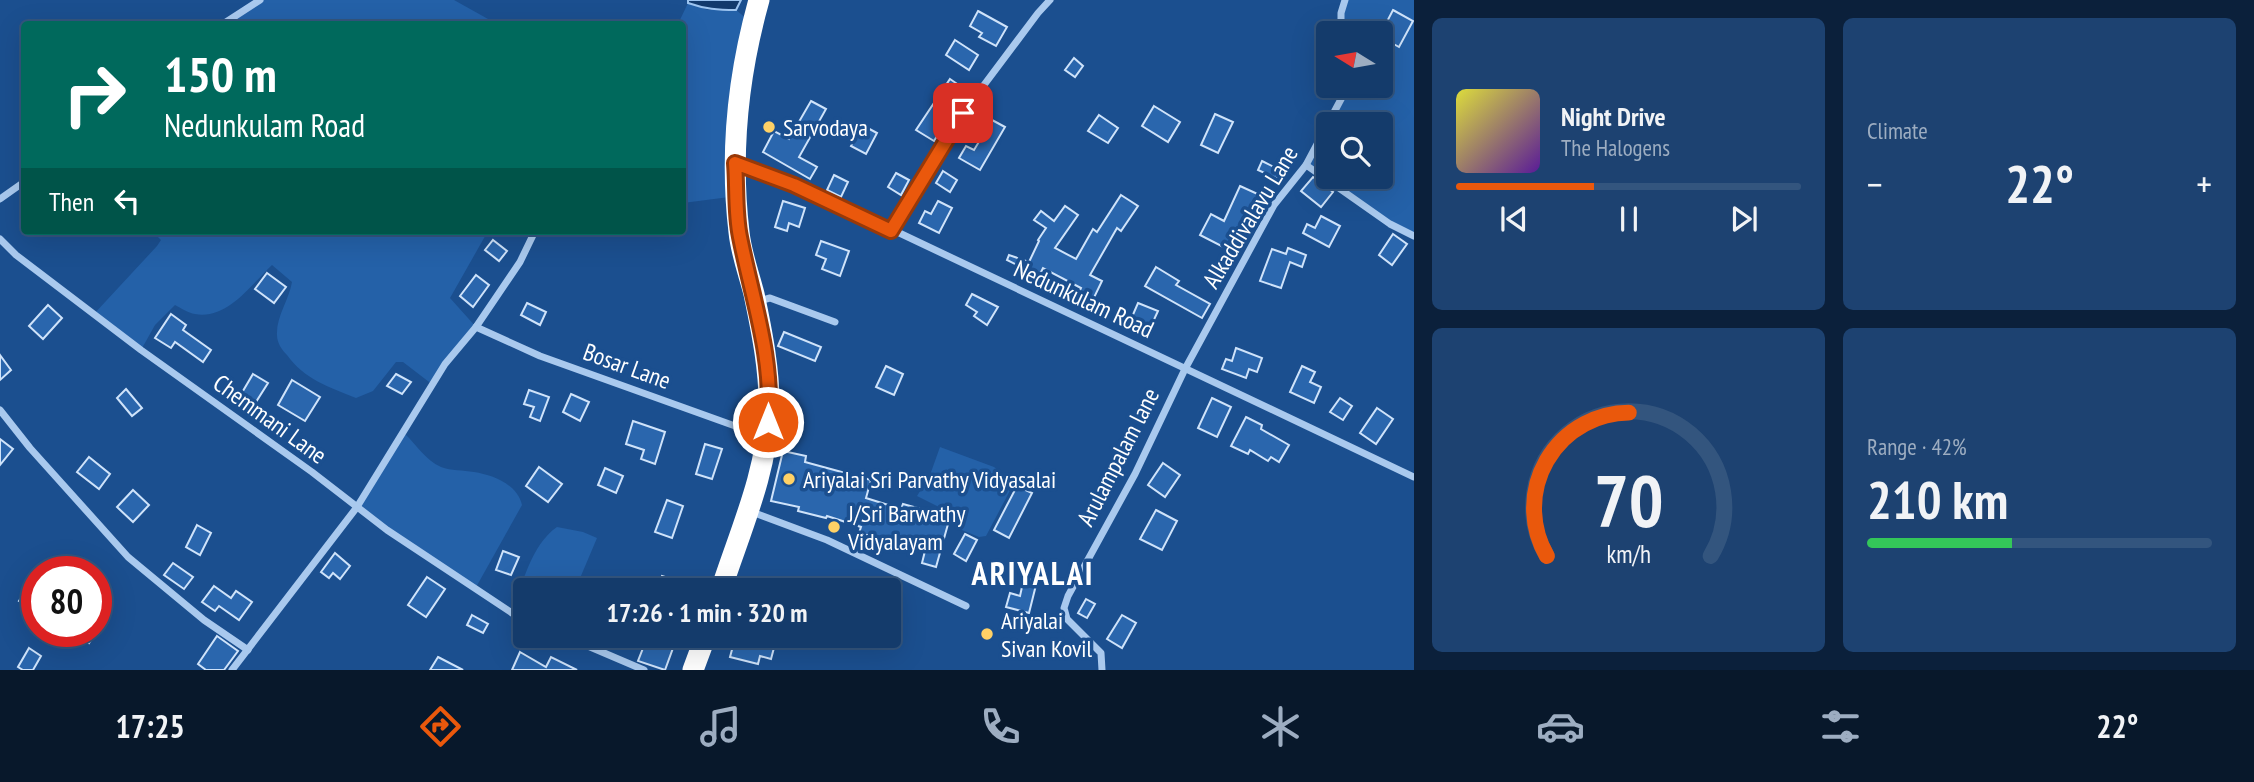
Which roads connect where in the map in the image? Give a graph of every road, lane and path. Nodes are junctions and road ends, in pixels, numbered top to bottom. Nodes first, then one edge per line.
1 (260, 0) edge
2 (759, 0) edge
3 (1051, 0) edge
4 (1345, 0) edge
5 (228, 21) edge
6 (1341, 21) edge
7 (1342, 98) edge
8 (735, 163) junction
9 (1306, 165) junction
10 (21, 183) edge
11 (0, 199) edge
12 (891, 231) junction
13 (533, 235) edge
14 (1414, 236) edge
15 (0, 239) edge
16 (755, 303) junction
17 (835, 322) dead end
18 (476, 327) junction
19 (1185, 369) junction
20 (0, 410) edge
21 (766, 438) junction
22 (1414, 477) edge
23 (357, 507) junction
24 (750, 511) junction
25 (725, 578) edge
26 (966, 606) dead end
27 (513, 612) edge
28 (592, 648) edge
29 (701, 648) edge
30 (248, 650) junction
31 (232, 670) edge
32 (644, 670) edge
33 (693, 670) edge
34 (1102, 670) edge

1 - 5 street
2 - 8 highway
3 - 12 street
4 - 6 street
7 - 9 street, Alkaddivalavu Lane
8 - 12 street, Nedunkulam Road
8 - 16 highway
9 - 14 street
9 - 19 street, Alkaddivalavu Lane
10 - 11 street
12 - 19 street, Nedunkulam Road
13 - 18 street
15 - 23 street, Chemmani Lane
16 - 17 street
16 - 21 highway
18 - 21 street, Bosar Lane
18 - 23 street
19 - 22 street, Nedunkulam Road
19 - 34 street, Arulampalam lane
20 - 30 street
21 - 24 highway
23 - 27 street, Chemmani Lane
23 - 30 street
24 - 25 highway
24 - 26 street
28 - 32 street
29 - 33 highway
30 - 31 street

